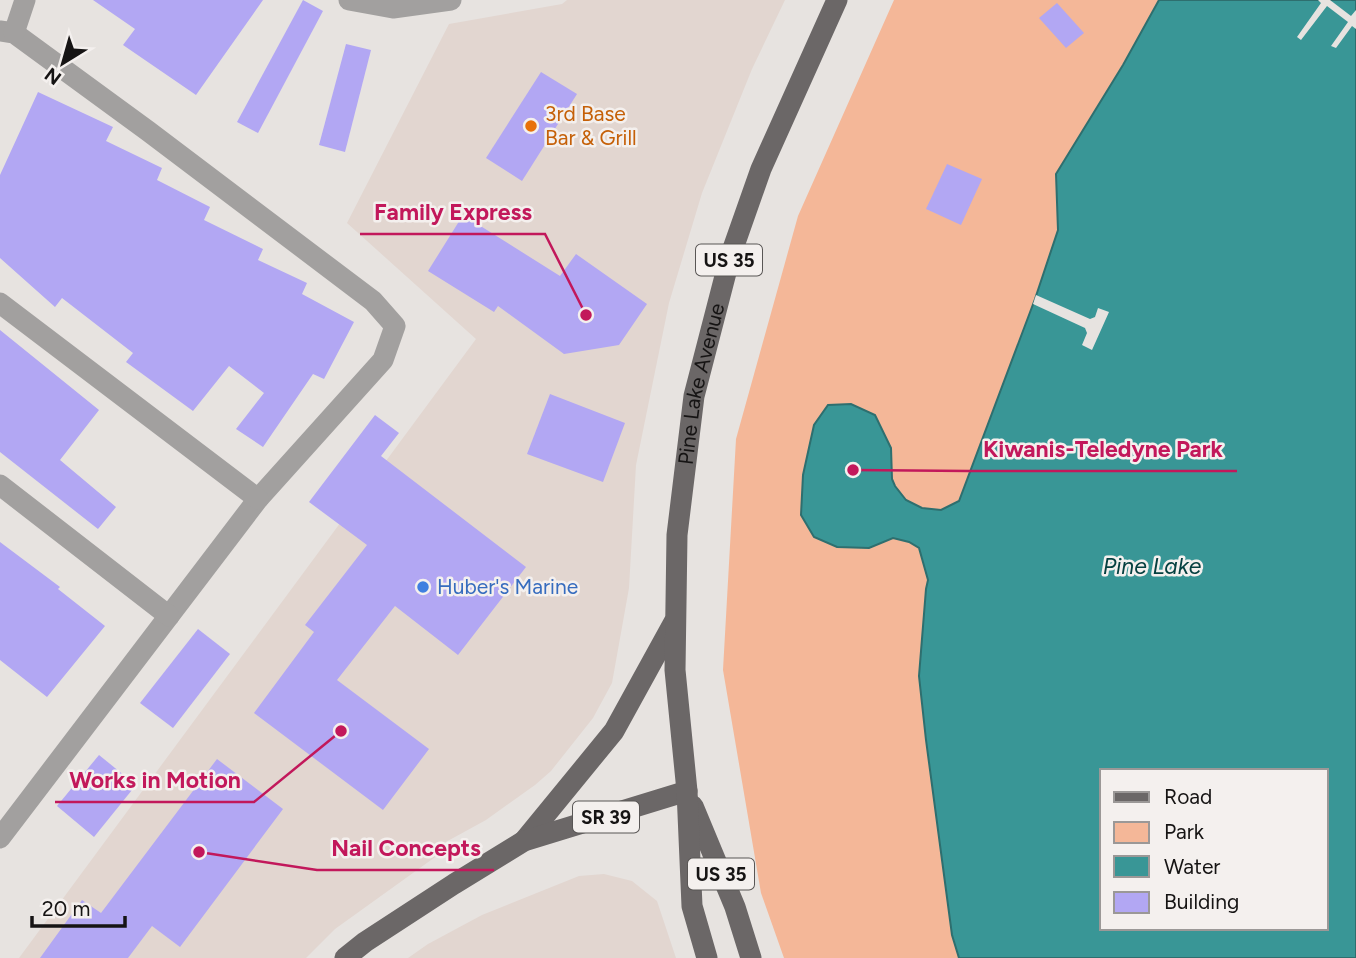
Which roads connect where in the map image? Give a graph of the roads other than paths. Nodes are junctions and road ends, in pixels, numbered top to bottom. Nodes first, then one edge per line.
1 (25, 0) edge
2 (349, 0) edge
3 (451, 0) edge
4 (837, 0) edge
5 (7, 32) edge
6 (0, 303) edge
7 (0, 485) edge
8 (258, 499) junction
9 (169, 616) junction
10 (676, 619) junction
11 (687, 791) junction
12 (0, 838) edge
13 (524, 841) junction
14 (345, 958) edge
15 (707, 958) edge
16 (751, 958) edge

1 - 5 street
2 - 3 street
4 - 10 main road, Pine Lake Avenue / US 35
5 - 8 street
6 - 8 street
7 - 9 street
8 - 9 street
9 - 12 street
10 - 11 main road, Pine Lake Avenue / US 35
10 - 13 main road
11 - 13 main road, SR 39
11 - 15 main road, Pine Lake Avenue / US 35
11 - 16 main road, Pine Lake Avenue / US 35
13 - 14 main road, SR 39

